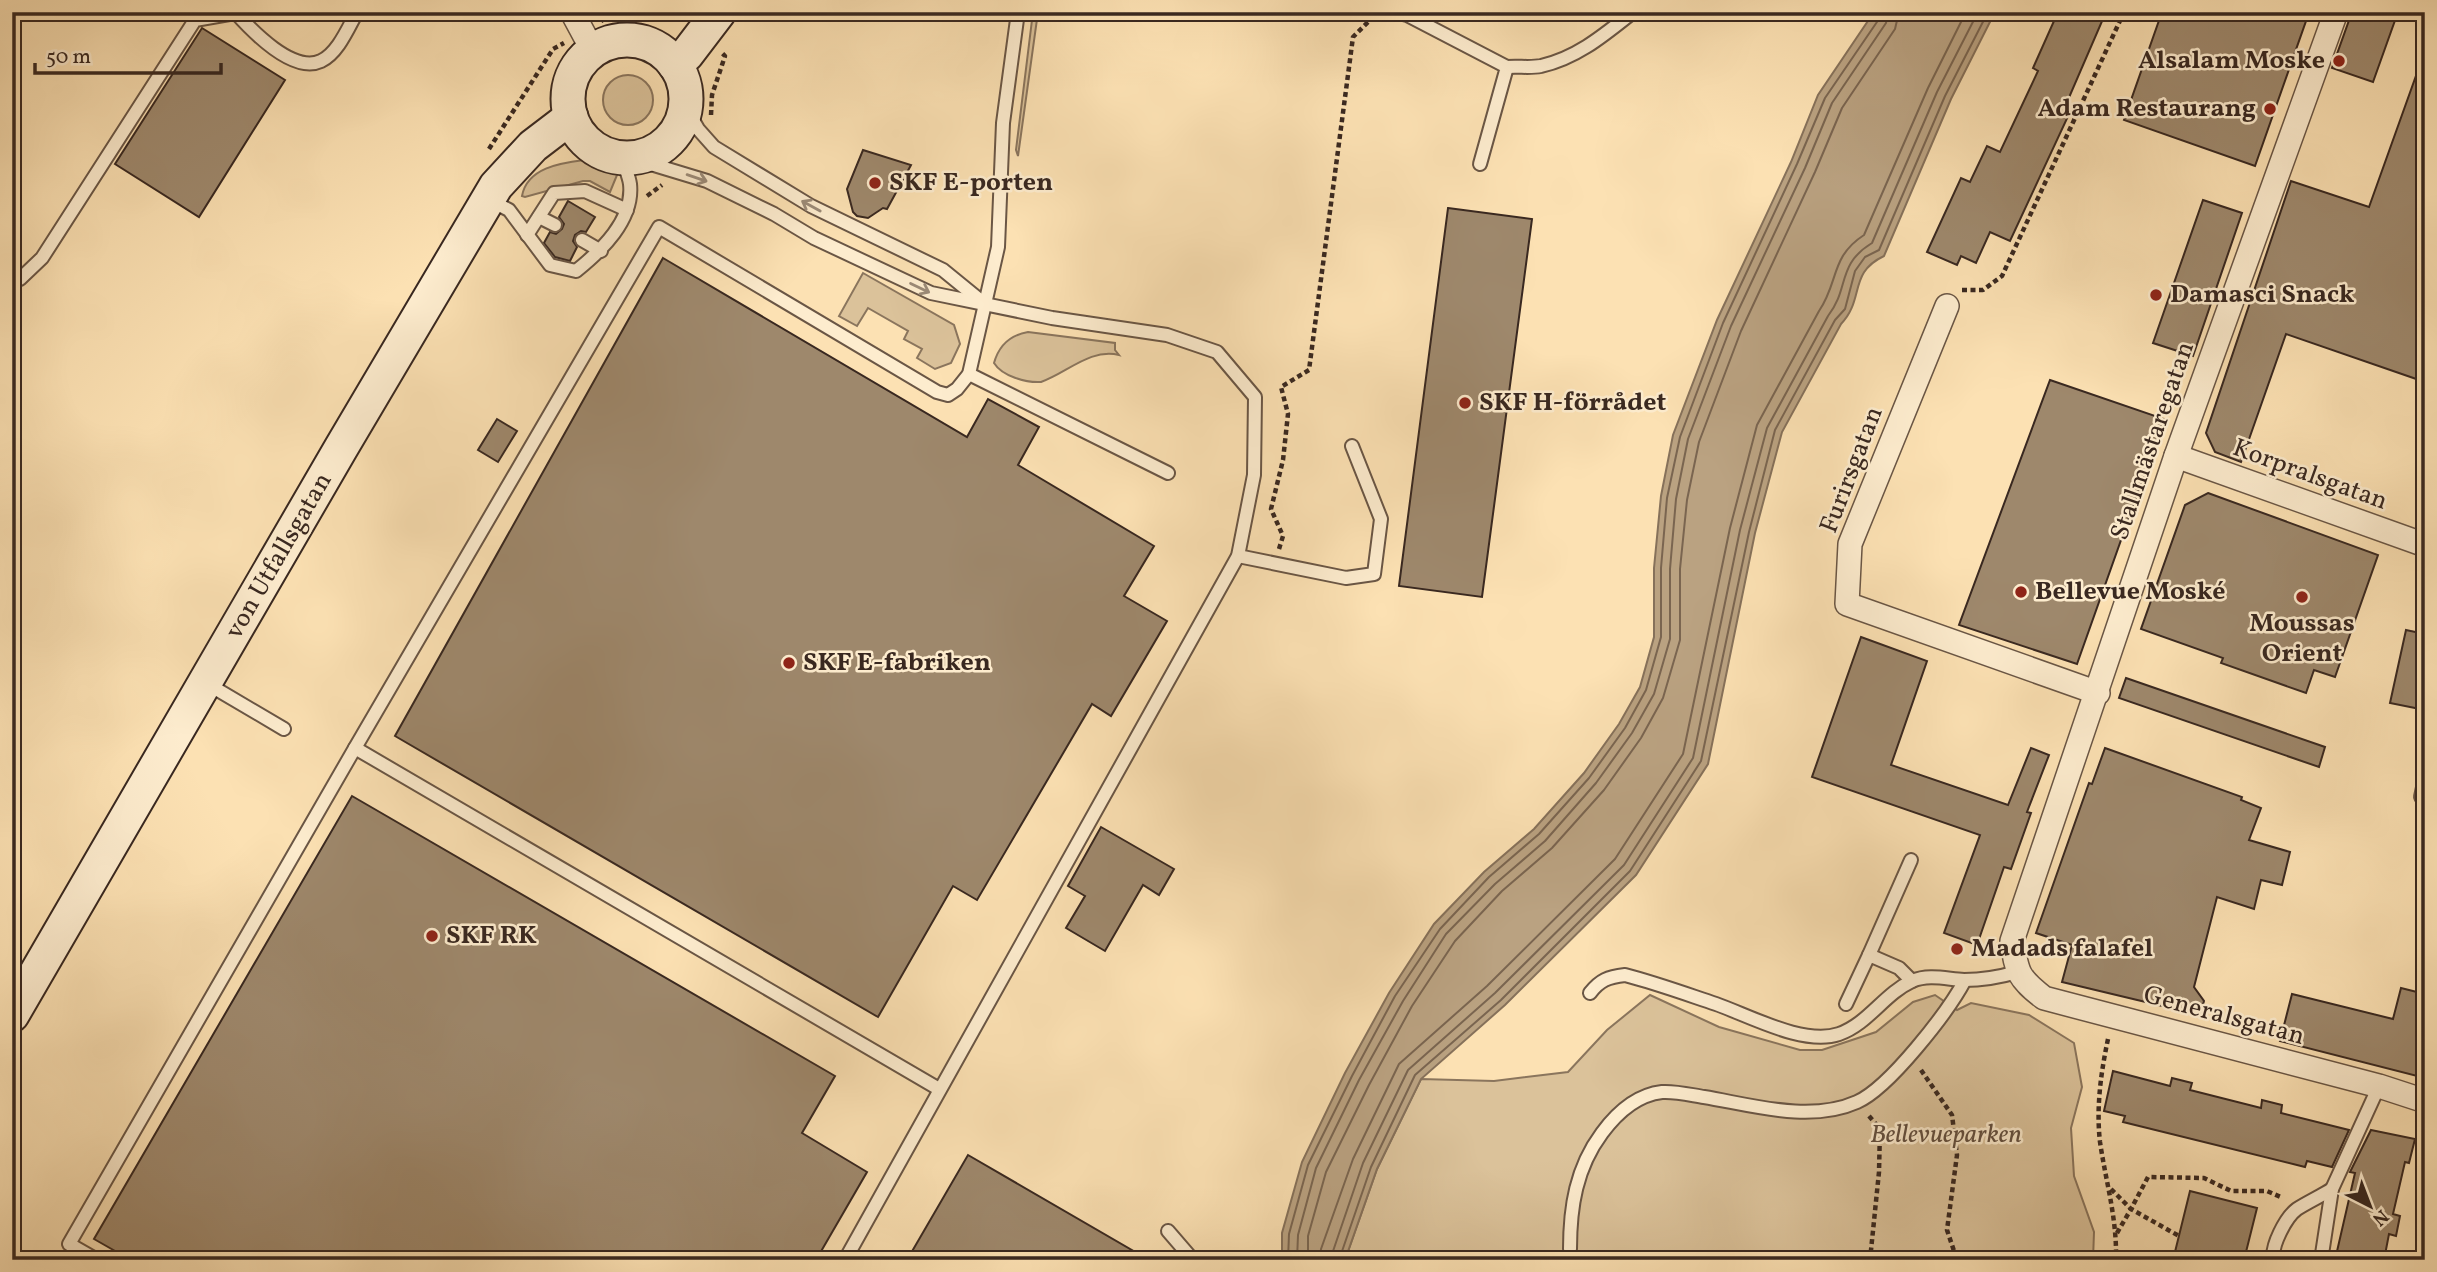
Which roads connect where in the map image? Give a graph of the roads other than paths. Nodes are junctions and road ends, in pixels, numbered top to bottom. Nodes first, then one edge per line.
1 (357, 12) edge
2 (572, 12) edge
3 (719, 12) edge
4 (1018, 12) edge
5 (1395, 12) edge
6 (1633, 12) edge
7 (2336, 12) edge
8 (235, 13) edge
9 (593, 51) junction
10 (675, 65) junction
11 (1507, 67) junction
12 (685, 106) junction
13 (571, 117) junction
14 (627, 158) junction
15 (1480, 164) dead end
16 (489, 200) junction
17 (627, 210) junction
18 (539, 216) junction
19 (555, 225) dead end
20 (527, 235) junction
21 (582, 240) dead end
22 (601, 251) junction
23 (12, 279) edge
24 (984, 304) junction
25 (1947, 306) road end
26 (969, 374) junction
27 (1352, 446) dead end
28 (2176, 456) junction
29 (1168, 473) dead end
30 (2425, 545) edge
31 (1238, 556) junction
32 (206, 682) junction
33 (2098, 693) junction
34 (284, 729) dead end
35 (355, 748) junction
36 (2425, 778) edge
37 (2421, 797) dead end
38 (1911, 860) dead end
39 (1869, 955) junction
40 (2017, 972) junction
41 (1965, 980) junction
42 (1912, 981) junction
43 (1590, 992) dead end
44 (1846, 1004) dead end
45 (12, 1015) edge
46 (2379, 1086) junction
47 (939, 1089) junction
48 (2425, 1101) edge
49 (2332, 1189) junction
50 (1168, 1231) dead end
51 (1570, 1249) dead end
52 (97, 1260) edge
53 (845, 1260) edge
54 (1193, 1260) edge
55 (2274, 1260) edge
56 (2319, 1260) edge

1 - 8 lane
2 - 9 street
3 - 10 street
4 - 24 lane
5 - 11 lane
6 - 11 lane
7 - 28 street, Stallmästaregatan
8 - 23 lane
9 - 10 street
9 - 13 street
10 - 12 street
11 - 15 lane
12 - 14 street
24 -> 12 lane
13 - 14 street
13 - 16 street, von Utfallsgatan
14 - 17 lane
14 -> 24 lane
16 - 20 lane
16 - 32 street, von Utfallsgatan
17 - 18 lane
17 - 22 lane
18 - 19 lane
18 - 20 lane
20 - 22 lane
21 - 22 lane
24 - 26 lane
24 - 31 lane
25 - 33 street, Furirsgatan
26 - 29 lane
26 - 35 lane
27 - 31 lane
28 - 30 street, Korpralsgatan
28 - 33 street, Stallmästaregatan
31 - 47 lane
32 - 34 lane
32 - 45 street, von Utfallsgatan
33 - 40 street, Stallmästaregatan
35 - 47 lane
35 - 52 lane
36 - 37 lane
38 - 39 lane
39 - 42 lane
39 - 44 lane
40 - 41 lane
40 - 46 street, Generalsgatan
41 - 42 lane
41 - 51 lane
42 - 43 lane
46 - 48 street, Generalsgatan
46 - 49 lane
47 - 53 lane
49 - 55 lane
49 - 56 lane
50 - 54 lane

